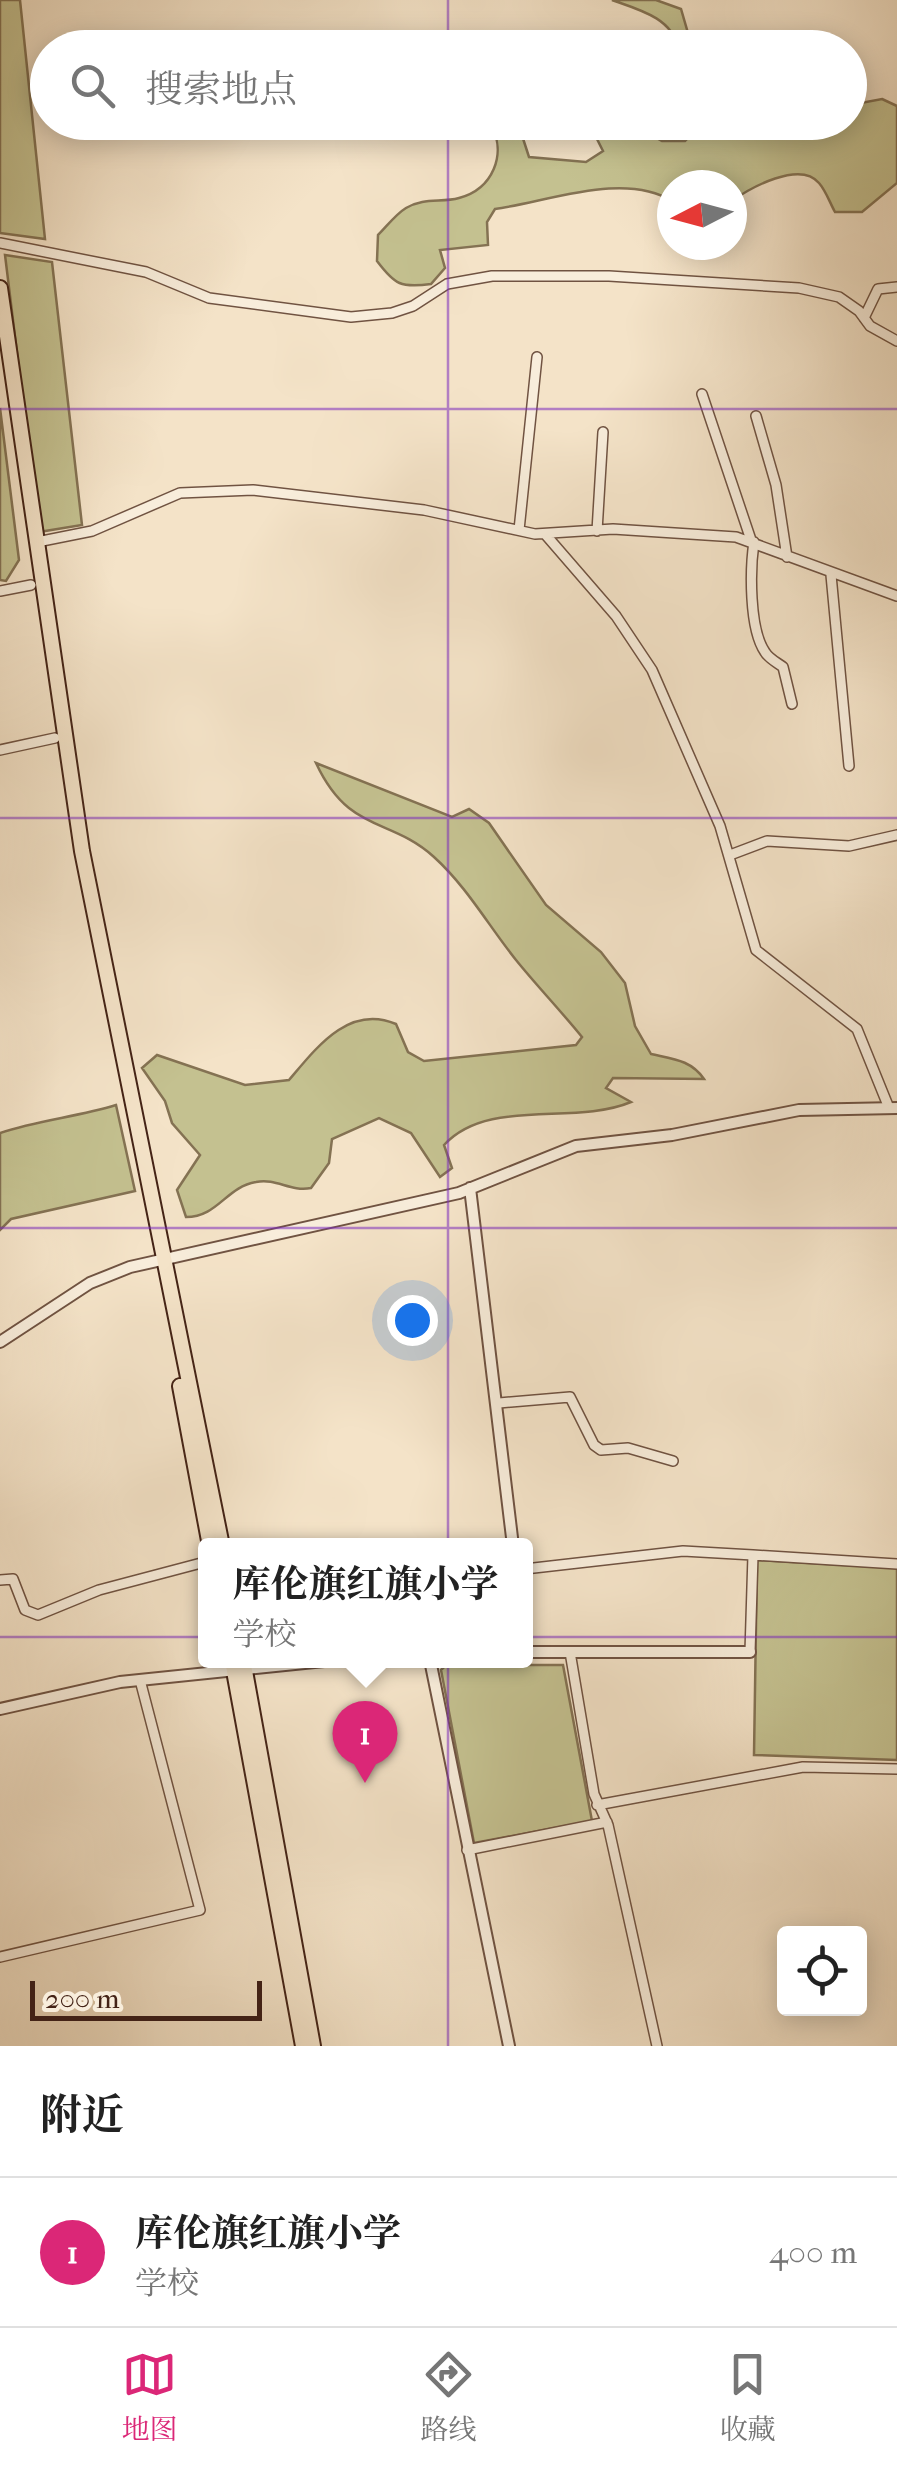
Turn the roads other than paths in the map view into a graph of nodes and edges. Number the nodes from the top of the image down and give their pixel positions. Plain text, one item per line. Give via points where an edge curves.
1 (0, 243) edge
2 (897, 287) edge
3 (0, 288) edge
4 (864, 318) junction
5 (897, 341) edge
6 (0, 352) edge
7 (537, 356) dead end
8 (702, 394) dead end
9 (756, 416) dead end
10 (603, 432) dead end
11 (519, 530) junction
12 (597, 530) junction
13 (545, 534) junction
14 (752, 541) junction
15 (34, 543) junction
16 (787, 556) junction
17 (831, 575) junction
18 (30, 585) junction
19 (0, 591) edge
20 (897, 596) edge
21 (792, 704) dead end
22 (54, 738) junction
23 (0, 750) edge
24 (849, 766) dead end
25 (897, 835) edge
26 (730, 855) junction
27 (893, 1108) edge
28 (470, 1188) junction
29 (160, 1259) junction
30 (0, 1342) edge
31 (499, 1403) junction
32 (673, 1461) dead end
33 (209, 1538) edge
34 (220, 1538) edge
35 (513, 1538) edge
36 (753, 1555) junction
37 (198, 1564) edge
38 (897, 1564) edge
39 (533, 1568) edge
40 (0, 1580) edge
41 (533, 1652) edge
42 (570, 1652) junction
43 (750, 1652) joint
44 (214, 1668) edge
45 (239, 1668) edge
46 (239, 1668) edge
47 (432, 1668) edge
48 (140, 1680) junction
49 (0, 1709) edge
50 (897, 1769) edge
51 (597, 1805) junction
52 (607, 1822) junction
53 (467, 1850) junction
54 (0, 1957) edge
55 (303, 2046) edge
56 (312, 2046) edge
57 (509, 2046) edge
58 (657, 2046) edge

1 - 4 street via 146,272 210,298 351,317 413,306 458,281 542,274 799,288 839,297
2 - 4 street via 878,290
3 - 15 main road
4 - 5 street
6 - 18 main road
7 - 11 street
8 - 14 street
9 - 16 street
10 - 12 street
11 - 13 street
11 - 15 street via 344,498 225,489 180,493 92,531
12 - 13 street
12 - 14 street
13 - 26 street via 616,616 652,670
14 - 16 street
14 - 21 street via 758,633 767,656 784,668
15 - 29 main road via 82,851
16 - 17 street
17 - 20 street
17 - 24 street
18 - 19 street
18 - 22 main road
22 - 23 street
22 - 29 main road
25 - 26 street via 849,846 768,841
26 - 27 street via 756,950 857,1029
27 - 28 street via 774,1113 672,1136 576,1146
28 - 29 street
28 - 31 street
29 - 30 street via 90,1283
29 - 33 main road
29 - 34 main road
31 - 32 street via 570,1397 601,1450 628,1448
31 - 35 street
36 - 38 street
36 - 39 street via 684,1551
36 - 43 street
37 - 40 street via 98,1590 38,1615 25,1610 12,1579
41 - 42 street
42 - 43 street
42 - 51 street
44 - 48 street
45 - 55 main road
46 - 56 main road
47 - 53 street
48 - 49 street
48 - 54 street via 200,1910
50 - 51 street via 803,1767
51 - 52 street
52 - 53 street
52 - 58 street
53 - 57 street

